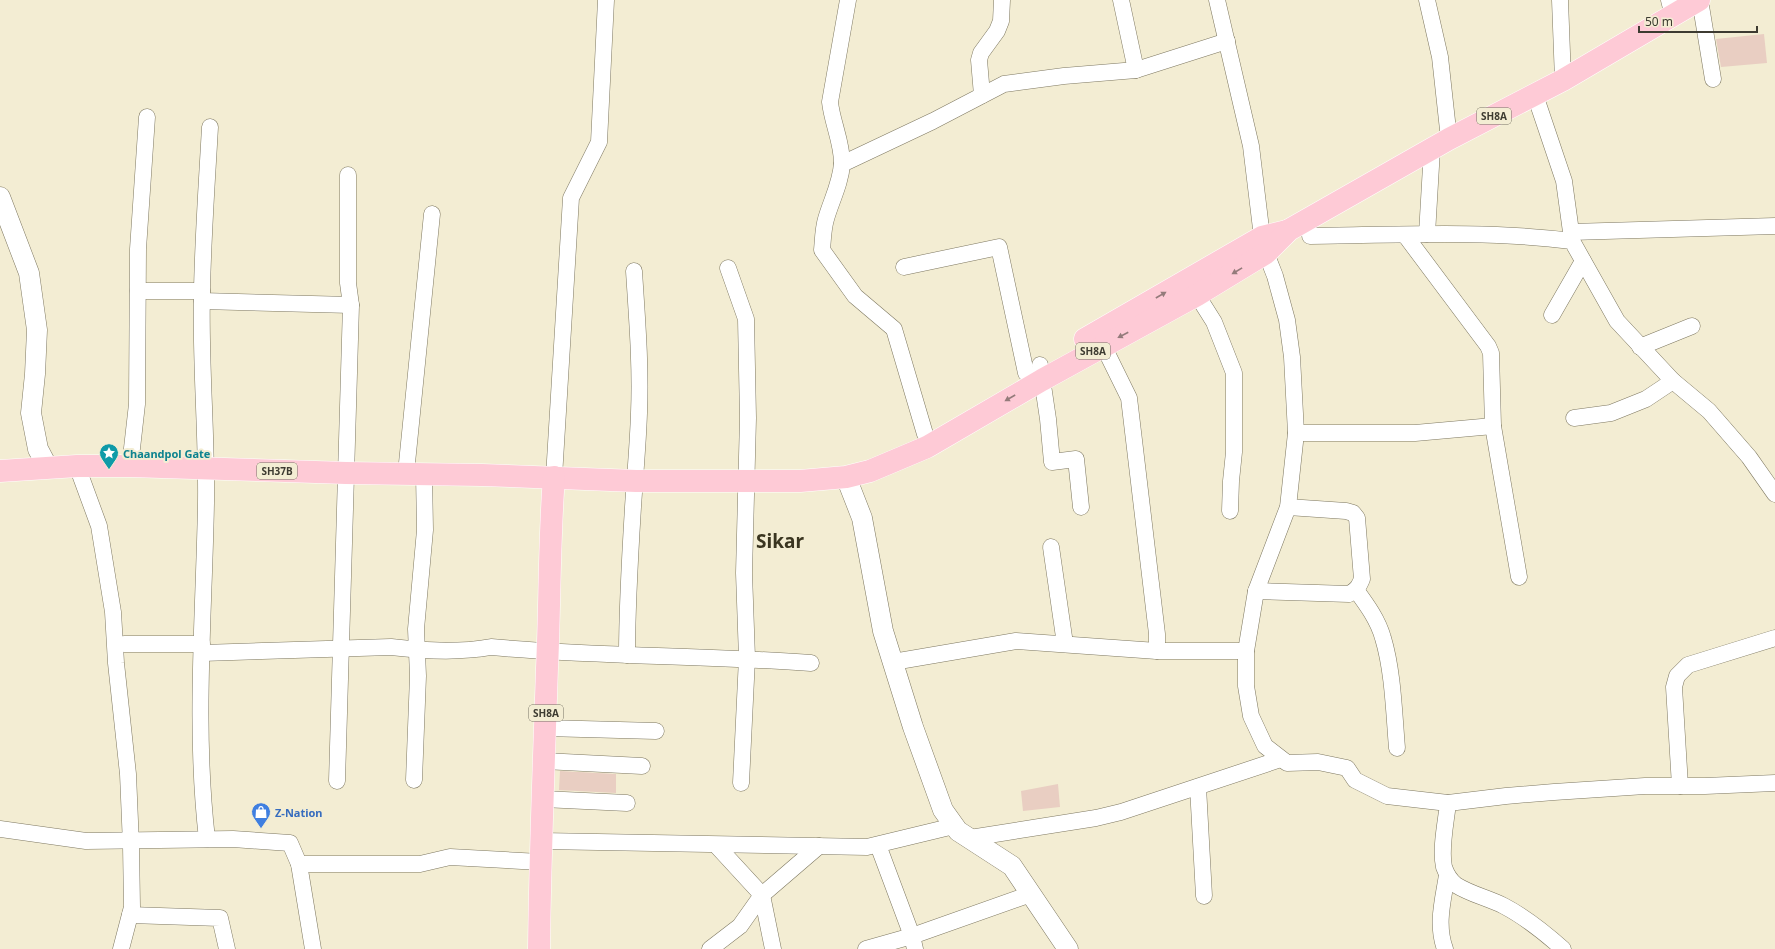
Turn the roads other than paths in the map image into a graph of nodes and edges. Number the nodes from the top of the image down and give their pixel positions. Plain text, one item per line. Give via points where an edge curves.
1 (606, 0) edge
2 (848, 0) edge
3 (1002, 0) edge
4 (1120, 0) edge
5 (1217, 0) edge
6 (1427, 0) edge
7 (1560, 0) edge
8 (1700, 0) edge
9 (1671, 8) edge
10 (1227, 40) junction
11 (1136, 70) junction
12 (1713, 79) dead end
13 (1563, 80) junction
14 (1535, 95) junction
15 (982, 96) junction
16 (147, 117) dead end
17 (210, 126) dead end
18 (1441, 144) junction
19 (842, 164) junction
20 (348, 175) dead end
21 (1, 203) edge
22 (432, 214) dead end
23 (1775, 226) edge
24 (1427, 234) junction
25 (1405, 235) junction
26 (1310, 236) dead end
27 (1571, 236) junction
28 (1264, 245) junction
29 (1583, 261) junction
30 (904, 267) dead end
31 (728, 268) dead end
32 (634, 271) dead end
33 (1192, 288) junction
34 (138, 291) junction
35 (202, 296) junction
36 (351, 304) junction
37 (1552, 316) dead end
38 (1692, 326) dead end
39 (1100, 339) junction
40 (1640, 347) junction
41 (1036, 373) junction
42 (1673, 381) junction
43 (1574, 418) dead end
44 (1493, 426) junction
45 (1296, 433) junction
46 (925, 434) junction
47 (890, 461) junction
48 (77, 466) junction
49 (130, 466) junction
50 (48, 468) junction
51 (206, 469) junction
52 (0, 471) edge
53 (346, 473) junction
54 (415, 473) junction
55 (554, 477) junction
56 (846, 477) junction
57 (746, 480) junction
58 (636, 482) junction
59 (1775, 494) edge
60 (1081, 507) dead end
61 (1288, 507) junction
62 (1230, 511) dead end
63 (1051, 547) dead end
64 (1519, 577) dead end
65 (1356, 590) junction
66 (1256, 591) junction
67 (1775, 638) edge
68 (124, 644) dead end
69 (1065, 644) junction
70 (341, 648) junction
71 (202, 649) junction
72 (418, 650) junction
73 (548, 651) junction
74 (1157, 651) junction
75 (1246, 651) junction
76 (627, 655) junction
77 (746, 658) junction
78 (892, 662) junction
79 (811, 663) dead end
80 (545, 728) junction
81 (656, 731) dead end
82 (1397, 748) dead end
83 (1281, 758) junction
84 (544, 761) junction
85 (642, 766) dead end
86 (414, 780) dead end
87 (336, 781) dead end
88 (741, 783) dead end
89 (1775, 783) edge
90 (1680, 786) junction
91 (1198, 787) junction
92 (543, 799) junction
93 (627, 803) dead end
94 (1448, 803) junction
95 (954, 826) junction
96 (0, 829) edge
97 (970, 838) junction
98 (207, 839) junction
99 (131, 840) junction
100 (716, 844) junction
101 (878, 844) junction
102 (819, 846) junction
103 (541, 851) junction
104 (299, 864) junction
105 (1447, 875) junction
106 (1031, 894) junction
107 (762, 895) junction
108 (1204, 896) dead end
109 (130, 915) junction
110 (913, 943) edge
111 (121, 949) edge
112 (227, 949) edge
113 (313, 949) edge
114 (539, 949) edge
115 (710, 949) edge
116 (773, 949) edge
117 (866, 949) edge
118 (1068, 949) edge
119 (1445, 949) edge
120 (1563, 949) edge

1 - 55 street via 599,142 571,198
2 - 19 street via 830,102
3 - 15 street via 1001,21 979,60
4 - 11 street
5 - 10 street
6 - 18 street via 1440,57
7 - 13 street
8 - 9 main road, SH8A
8 - 12 street
9 - 13 main road, SH8A
10 - 11 street
10 - 28 street via 1250,146
11 - 15 street via 1004,84
13 - 14 main road, SH8A
14 - 18 main road, SH8A
14 - 27 street via 1564,181
15 - 19 street
16 - 34 street via 138,249
17 - 35 street
18 - 24 street
18 - 28 main road, SH8A
19 - 46 street via 835,194 825,220 822,250 855,296 894,329
20 - 36 street via 348,283
21 - 50 street via 29,273 37,330 31,413 38,449
22 - 54 street
23 - 27 street
24 - 25 street
24 - 27 street
25 - 26 street
25 - 44 street via 1488,346 1492,361
27 - 29 street
28 - 33 main road, SH8A
28 - 45 street via 1287,320 1292,357
29 - 37 street
29 - 40 street via 1617,321
30 - 41 street via 999,247
31 - 57 street via 746,319
32 - 58 street via 639,367
33 - 39 main road, SH8A
33 - 62 street via 1214,322 1234,373 1234,452
34 - 35 street
34 - 49 street via 137,404
35 - 36 street
35 - 51 street
36 - 53 street
38 - 40 street
39 - 41 main road, SH8A
39 - 74 street via 1129,398
40 - 42 street
41 - 46 main road, SH8A
41 -> 47 main road, SH8A via 927,446
41 - 60 street via 1052,462 1076,459
42 - 43 street via 1646,399 1611,413
42 - 59 street via 1709,411 1749,457
44 - 45 street via 1415,433
44 - 64 street
45 - 61 street
46 - 47 main road, SH8A
47 - 56 main road, SH8A via 870,471
48 - 49 main road, SH37B
48 - 50 main road, SH37B
48 - 99 street via 99,526 113,612 128,774
49 - 51 main road, SH37B
50 - 52 main road, SH37B
51 - 53 main road, SH37B
51 - 71 street
53 - 54 main road, SH37B
53 - 70 street
54 - 55 main road, SH37B
54 - 72 street via 425,530 416,629
55 - 58 main road, SH8A
55 - 73 main road, SH8A via 549,541
56 - 57 main road, SH8A via 800,481
56 - 78 street via 862,518 883,631
57 - 58 main road, SH8A
57 - 77 street
58 - 76 street via 627,597
61 - 65 street via 1353,513 1357,518 1362,579
61 - 66 street
63 - 69 street
65 - 66 street via 1349,594
65 - 82 street via 1371,611 1383,638 1391,683
66 - 75 street
67 - 90 street via 1688,666 1677,676 1674,687
68 - 71 street
69 - 74 street
69 - 78 street via 1016,642
70 - 71 street
70 - 72 street
70 - 87 street
71 - 98 street via 199,712 202,802
72 - 73 street via 469,651 491,647
72 - 86 street
73 - 76 street
73 - 80 main road, SH8A
74 - 75 street
75 - 83 street via 1246,686 1251,716 1265,746
76 - 77 street
77 - 79 street
77 - 88 street
78 - 95 street via 943,810
80 - 81 street
80 - 84 main road, SH8A
83 - 91 street
83 - 94 street via 1286,763 1318,762 1347,768 1355,780 1387,796
84 - 85 street
84 - 92 main road, SH8A
89 - 90 street
90 - 94 street via 1554,792
91 - 97 street via 1096,818
91 - 108 street
92 - 93 street
92 - 103 main road, SH8A
94 - 105 street via 1444,856
95 - 97 street
95 - 101 street
96 - 99 street via 86,841
97 - 106 street via 1012,866
98 - 99 street
98 - 104 street via 290,843
99 - 109 street
100 - 102 street
100 - 103 street
100 - 107 street
101 - 102 street via 867,847
101 - 110 street
102 - 107 street
103 - 104 street via 450,857 420,864
103 - 114 main road, SH8A
104 - 113 street
105 - 119 street via 1440,921
105 - 120 street via 1455,884 1504,906 1527,920
106 - 110 street
106 - 118 street
107 - 115 street via 740,926
107 - 116 street
109 - 111 street
109 - 112 street via 220,918
110 - 117 street

